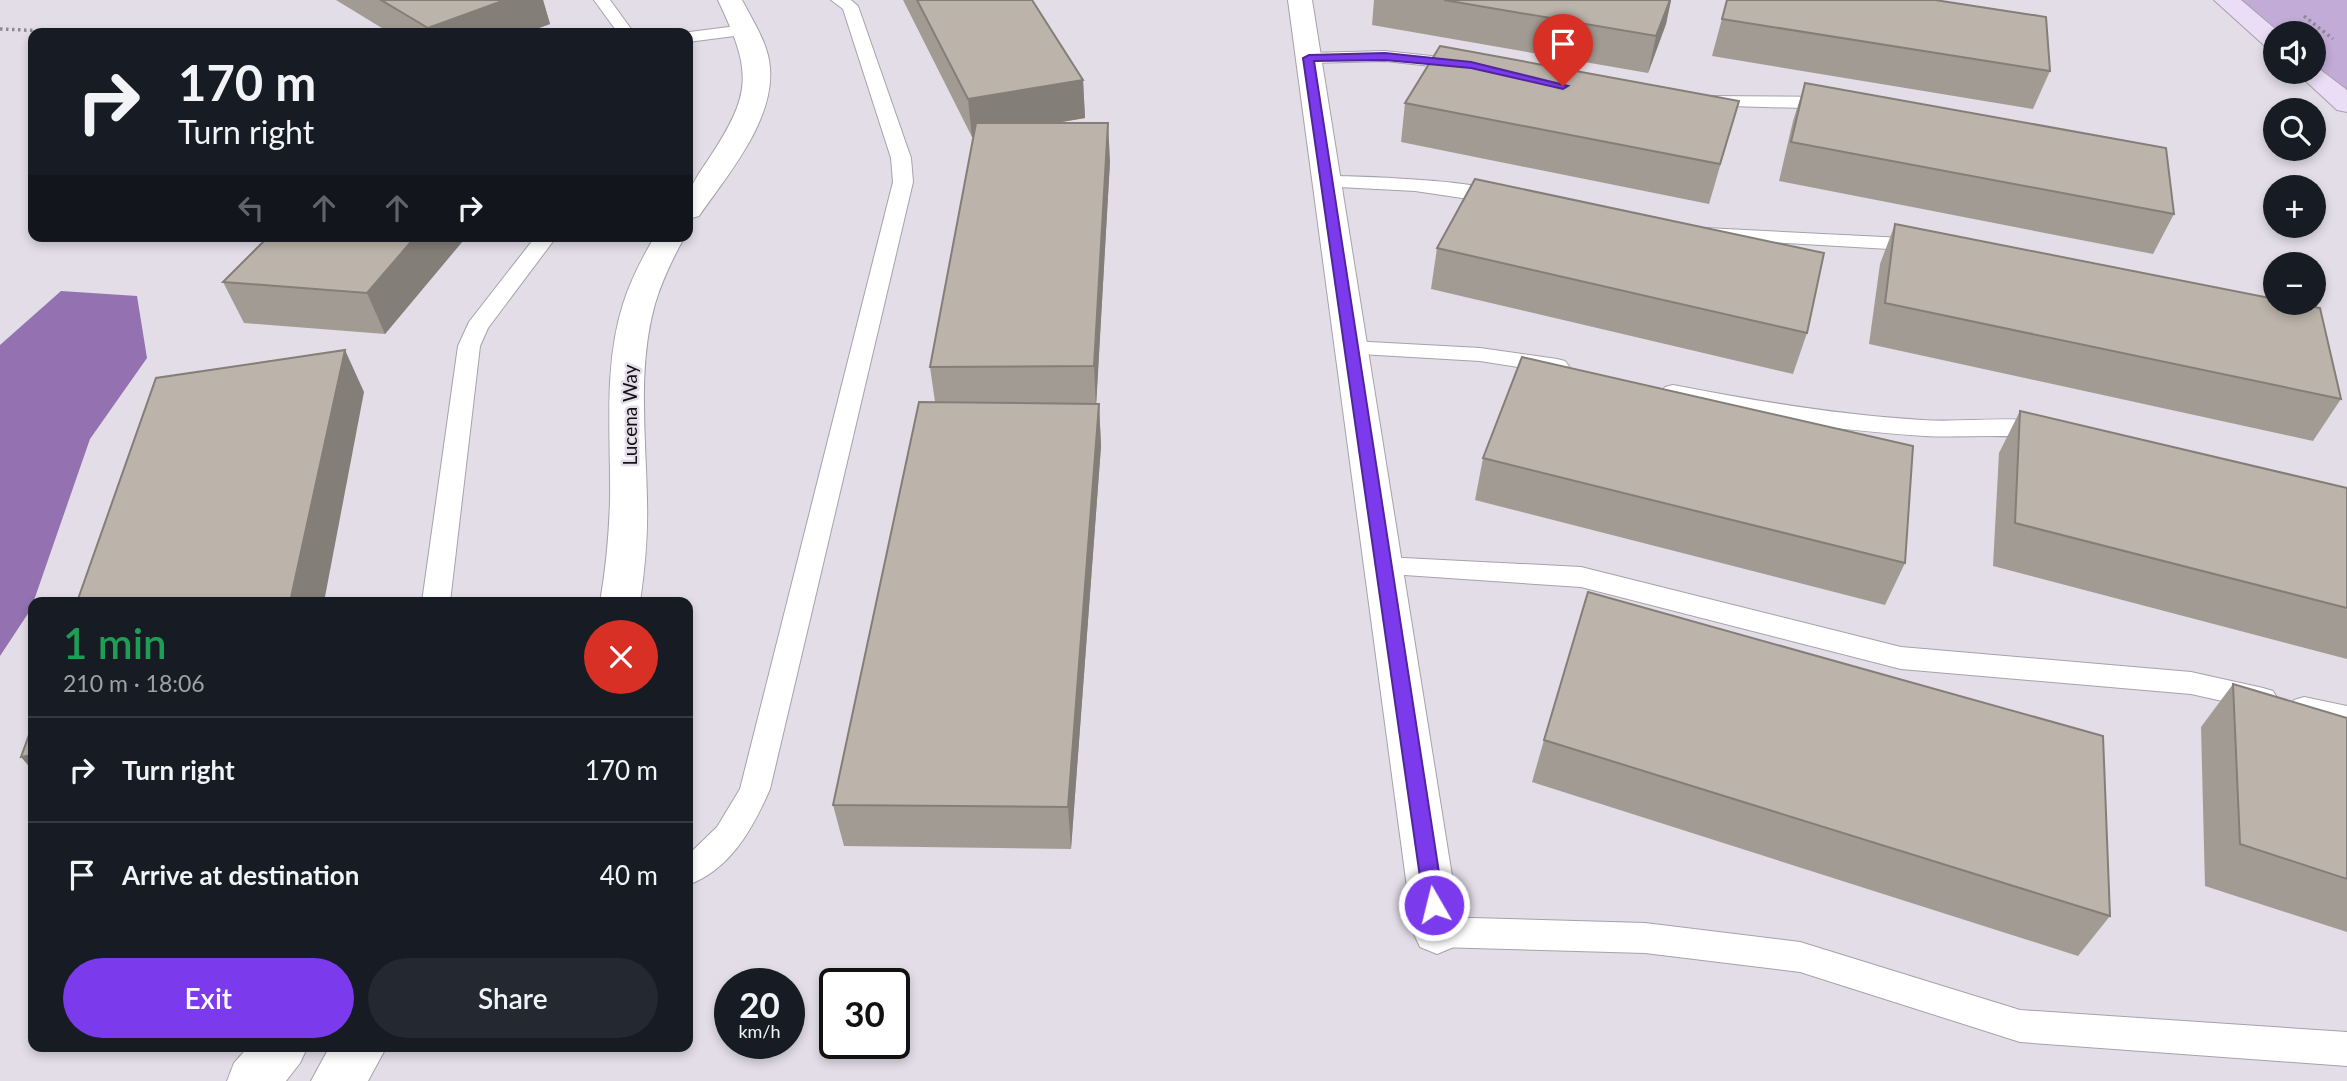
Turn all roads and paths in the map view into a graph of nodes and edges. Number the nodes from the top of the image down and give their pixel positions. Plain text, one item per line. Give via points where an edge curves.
1 (602, 0) edge
2 (730, 0) edge
3 (839, 0) edge
4 (1300, 0) edge
5 (2226, 0) edge
6 (2295, 8) dead end
7 (624, 28) edge
8 (0, 29) edge
9 (28, 30) edge
10 (744, 30) junction
11 (2263, 32) edge
12 (693, 36) edge
13 (2337, 42) dead end
14 (1309, 58) junction
15 (1484, 68) edge
16 (2323, 84) edge
17 (1681, 99) edge
18 (2347, 104) edge
19 (1857, 105) edge
20 (1327, 183) junction
21 (693, 202) edge
22 (1524, 202) edge
23 (1689, 232) edge
24 (542, 242) edge
25 (667, 242) edge
26 (1938, 247) edge
27 (1351, 348) junction
28 (1581, 372) edge
29 (1647, 387) edge
30 (2064, 434) edge
31 (1384, 566) junction
32 (437, 597) edge
33 (621, 597) edge
34 (2347, 717) edge
35 (693, 868) edge
36 (1437, 932) joint
37 (2347, 1049) edge
38 (277, 1052) edge
39 (357, 1052) edge
40 (253, 1081) edge
41 (337, 1081) edge

1 - 7 lane
2 - 10 street
3 - 35 lane via 850,6 901,159 903,182 755,789 741,822
4 - 14 street
5 - 11 main road
6 - 13 path
8 - 9 path
10 - 12 lane
10 - 21 street via 757,63 750,106 736,137
14 - 15 lane via 1385,56
14 - 20 street
16 - 18 main road
17 - 19 lane
20 - 22 lane via 1431,187
20 - 27 street
23 - 26 lane
24 - 32 lane via 477,327 469,346
25 - 33 street, Lucena Way via 633,319 628,363 628,541
27 - 28 lane via 1528,359
27 - 31 street
29 - 30 lane via 1803,417 1928,428 2022,427
31 - 34 lane via 1581,577 1901,658 2191,683
31 - 36 street
36 - 37 lane via 1645,938 1800,957 2020,1026
38 - 40 street
39 - 41 street

